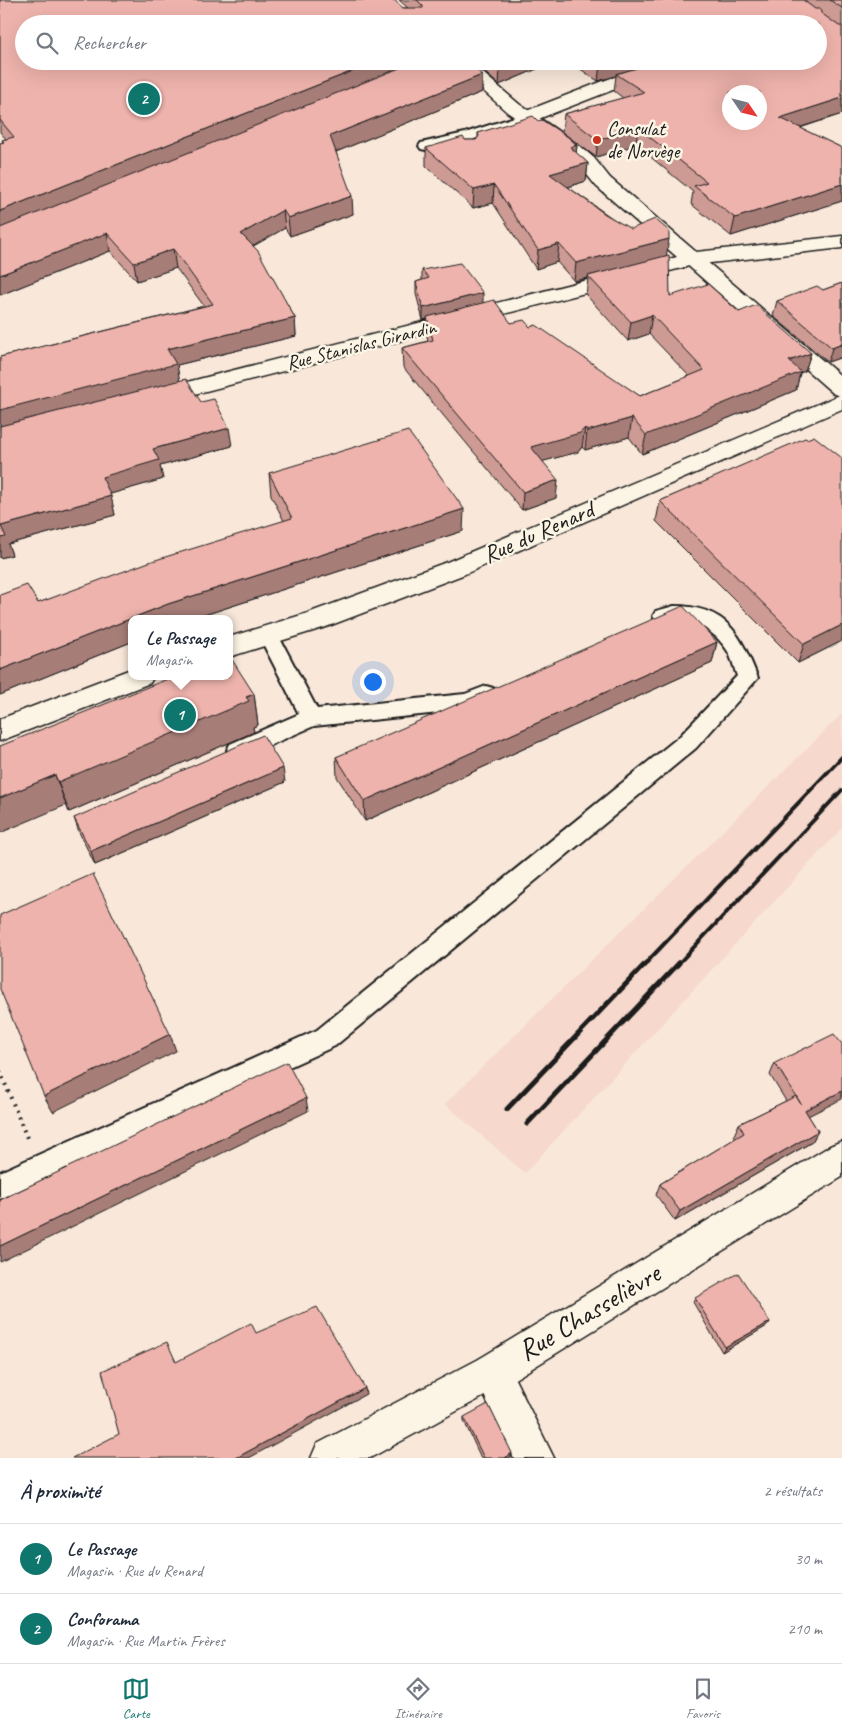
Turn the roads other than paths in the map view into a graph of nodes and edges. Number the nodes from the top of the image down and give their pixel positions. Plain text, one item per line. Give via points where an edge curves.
1 (458, 70) edge
2 (660, 70) edge
3 (527, 117) junction
4 (469, 136) junction
5 (426, 146) edge
6 (470, 153) edge
7 (842, 242) edge
8 (692, 259) junction
9 (842, 389) edge
10 (842, 401) edge
11 (134, 403) edge
12 (645, 624) edge
13 (268, 634) junction
14 (233, 646) edge
15 (131, 680) edge
16 (504, 687) edge
17 (311, 718) junction
18 (0, 730) edge
19 (220, 758) edge
20 (842, 1158) edge
21 (0, 1186) edge
22 (492, 1372) junction
23 (331, 1458) edge
24 (534, 1458) edge

1 - 3 street
2 - 3 street via 617,82
3 - 4 lane
3 - 8 street via 587,162 603,182
4 - 5 lane
4 - 6 lane via 464,144
7 - 8 street, Rue Stanislas Girardin
8 - 9 street
8 - 11 street, Rue Stanislas Girardin
10 - 13 street, Rue du Renard via 456,568 317,620
12 - 21 lane via 672,612 697,615 721,630 740,654 748,678 688,742 326,1038
13 - 14 street, Rue du Renard
13 - 17 lane
15 - 18 street
16 - 17 lane via 468,702
17 - 19 lane
20 - 22 street, Rue Chasselièvre
22 - 23 street, Rue Chasselièvre
22 - 24 street

